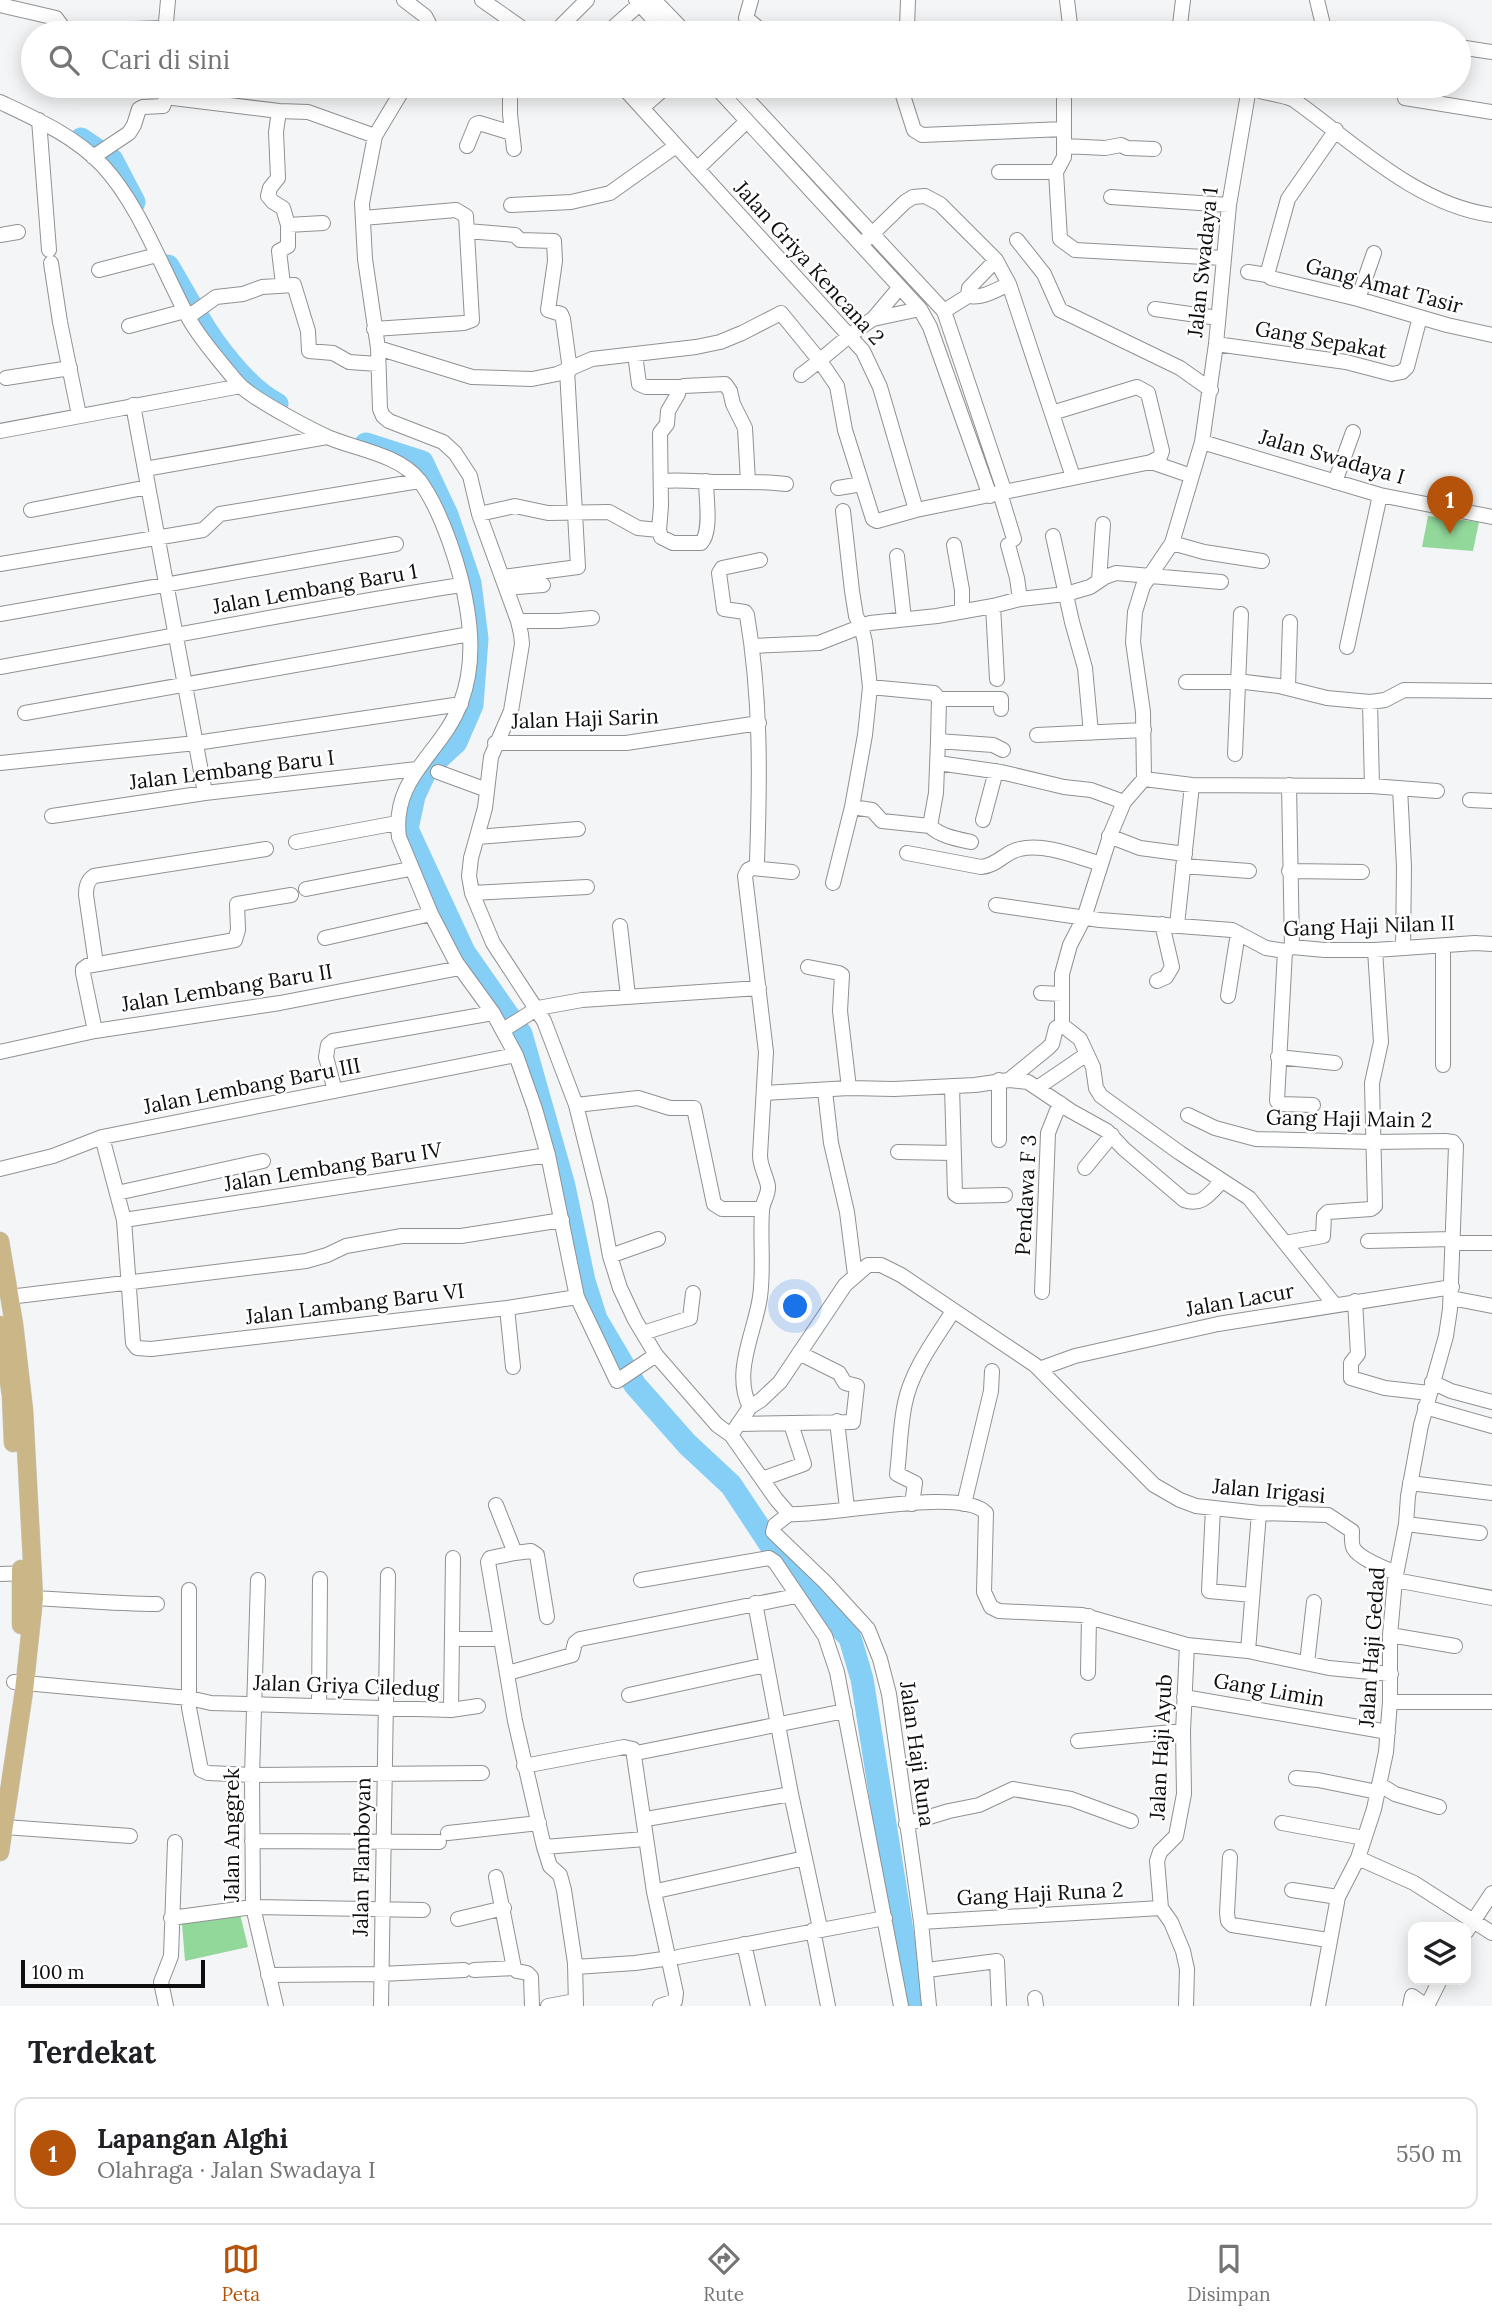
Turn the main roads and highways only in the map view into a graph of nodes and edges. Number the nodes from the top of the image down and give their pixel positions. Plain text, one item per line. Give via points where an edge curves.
1 (0, 1241) edge
2 (0, 1325) edge
3 (6, 1395) edge
4 (27, 1574) junction
5 (19, 1686) junction
6 (0, 1785) edge
7 (0, 1852) edge

1 - 4 main road via 24,1410
2 - 3 main road
3 - 4 main road
4 - 5 main road
4 - 5 main road via 34,1598
5 - 6 main road
5 - 7 main road

